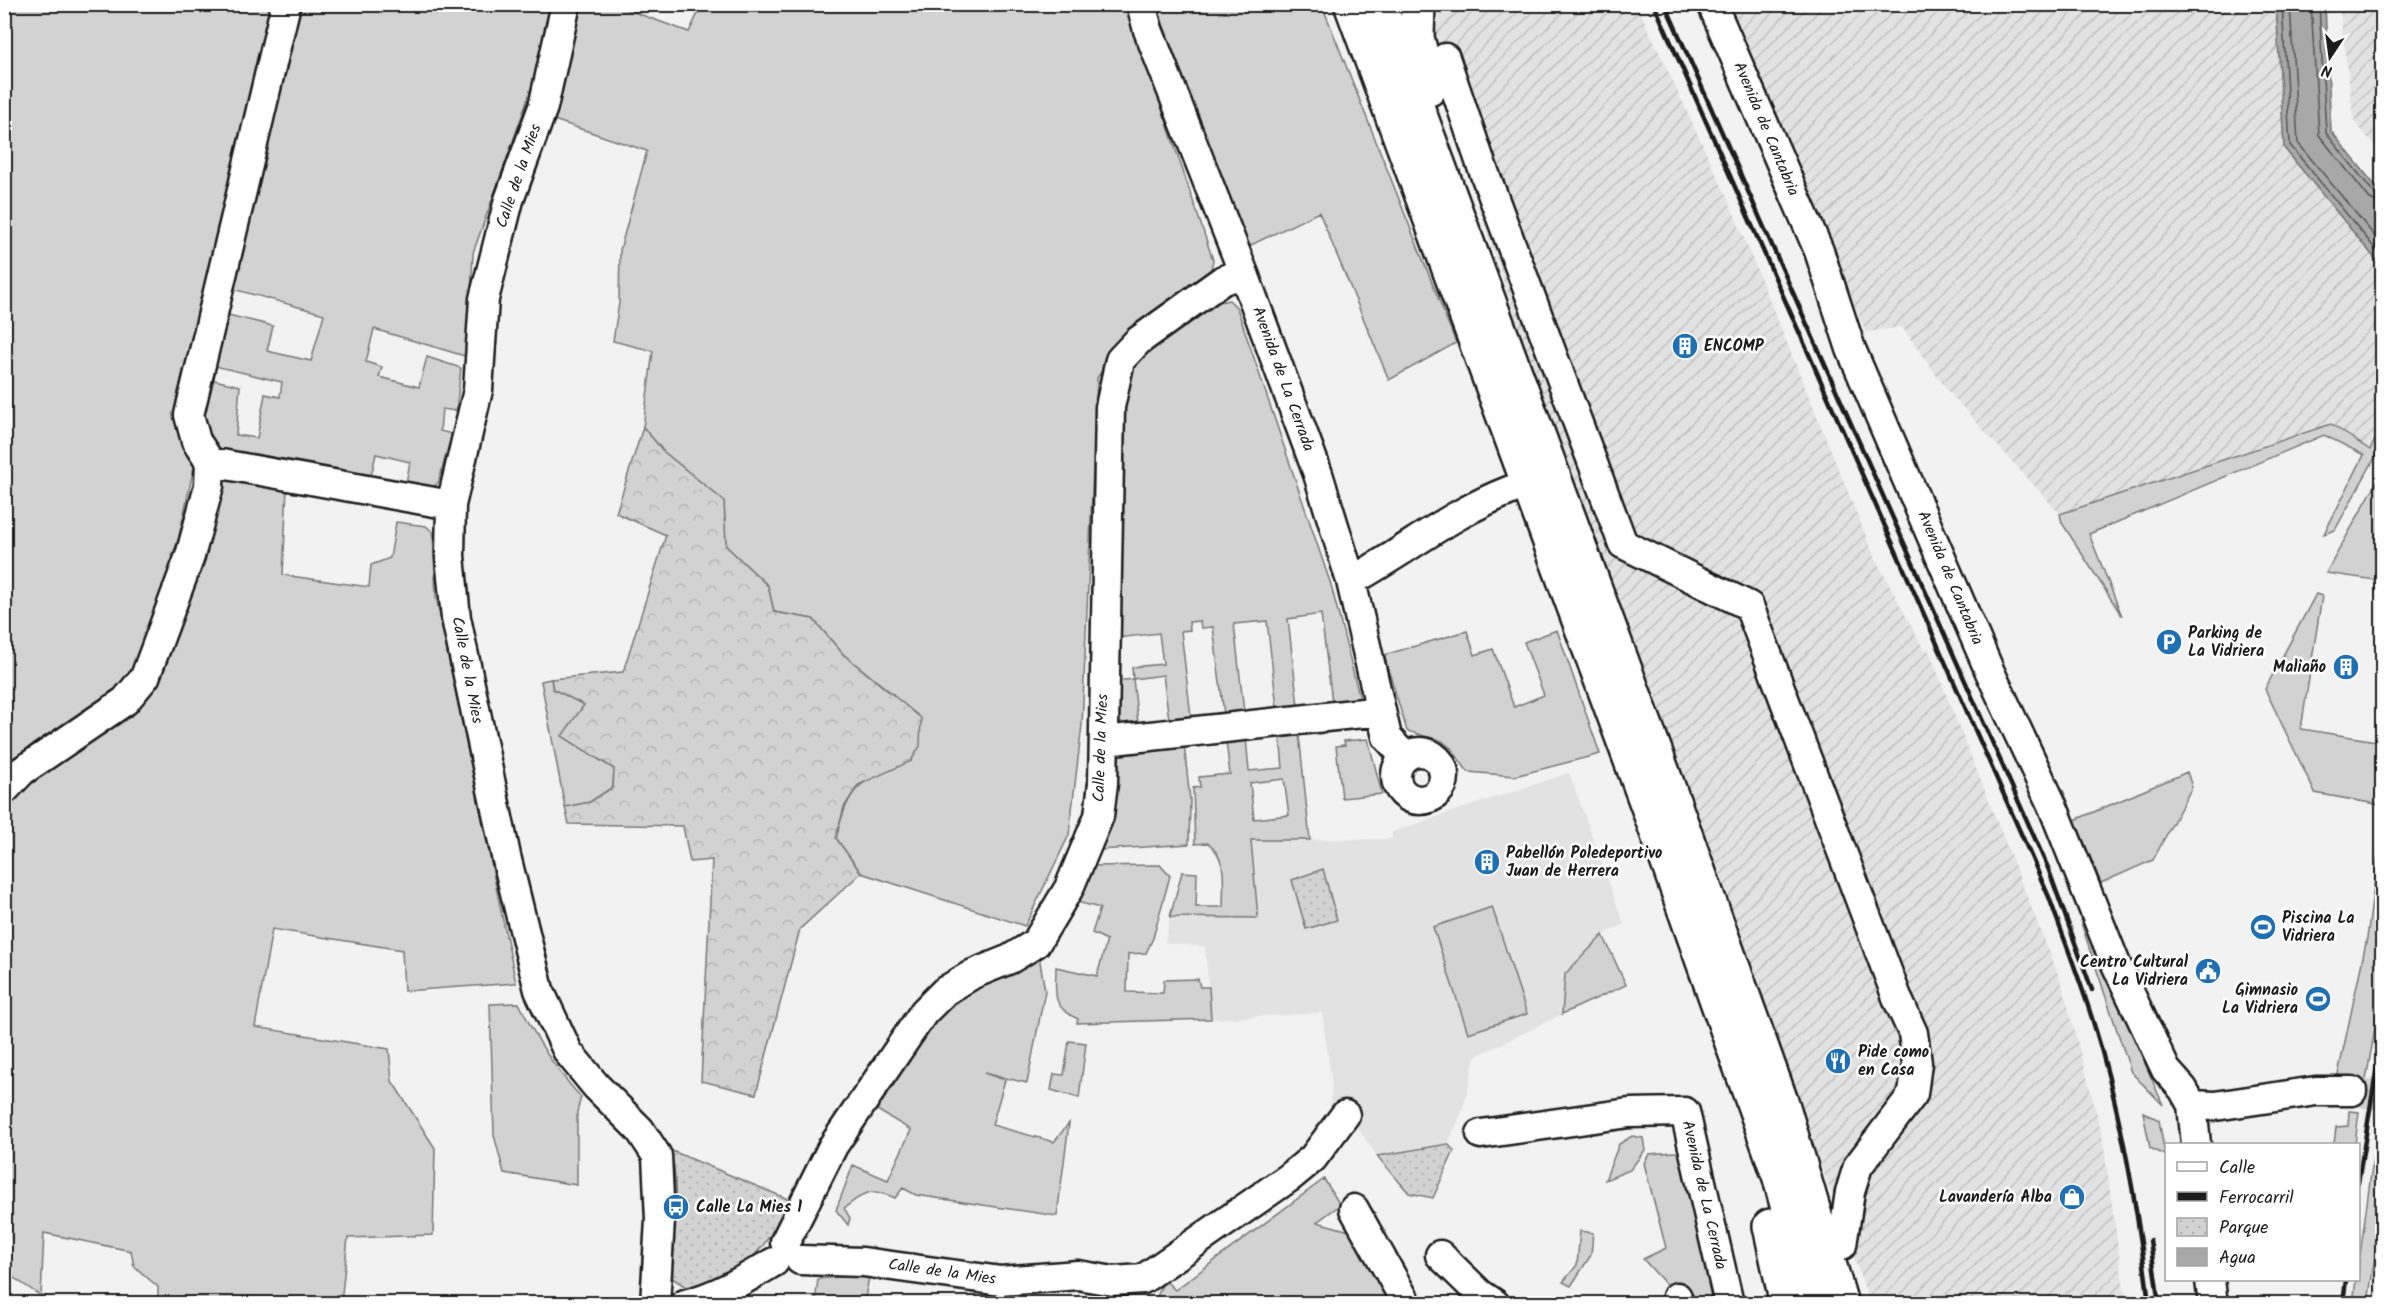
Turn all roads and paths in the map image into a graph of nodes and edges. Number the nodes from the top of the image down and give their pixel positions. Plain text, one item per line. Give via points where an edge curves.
1 (286, 4) edge
2 (566, 4) edge
3 (1141, 4) edge
4 (1339, 4) edge
5 (1351, 4) edge
6 (1379, 4) edge
7 (1418, 4) edge
8 (1713, 4) edge
9 (1445, 58) dead end
10 (1376, 70) junction
11 (1244, 274) junction
12 (1488, 300) junction
13 (210, 462) junction
14 (1511, 490) dead end
15 (451, 506) junction
16 (1351, 581) junction
17 (1381, 711) junction
18 (1104, 741) junction
19 (1405, 757) dead end
20 (4, 790) edge
21 (1737, 1057) junction
22 (2352, 1091) tunnel mouth
23 (2192, 1105) junction
24 (1783, 1107) junction
25 (1345, 1115) dead end
26 (1481, 1134) dead end
27 (2196, 1143) edge
28 (1354, 1209) dead end
29 (1842, 1245) junction
30 (786, 1255) junction
31 (1440, 1255) dead end
32 (2210, 1281) edge
33 (1137, 1293) edge
34 (1481, 1300) edge
35 (655, 1304) edge
36 (685, 1304) edge
37 (1407, 1304) edge
38 (1729, 1304) edge
39 (1787, 1304) edge
40 (1813, 1304) edge
41 (1841, 1304) edge
42 (1863, 1304) edge
43 (2213, 1304) edge

1 - 13 street via 189,415 196,441
2 - 15 street, Calle de la Mies via 543,107 494,252 484,299 472,420
3 - 11 street, Avenida de La Cerrada
4 - 10 highway
5 - 10 highway
6 - 12 highway
7 - 12 highway via 1417,37 1427,84 1473,214
8 - 23 street, Avenida de Cantabria via 1819,252 1851,349 1990,672 2058,818 2115,962 2166,1070
9 - 29 street via 1623,544 1749,606 1913,1033 1917,1062 1913,1094 1858,1166
10 - 21 highway
11 - 16 street, Avenida de La Cerrada via 1318,474
11 - 18 street, Calle de la Mies via 1223,280 1138,341 1120,360 1110,407
12 - 24 highway
13 - 15 street
13 - 20 street via 209,486 190,556 145,677 125,701 22,771
14 - 16 street via 1447,519
15 - 35 street, Calle de la Mies via 450,556 456,618 506,856 539,990 568,1052 640,1130 657,1156 660,1220
16 - 17 street, Avenida de La Cerrada
17 - 18 street
17 - 19 street, Avenida de La Cerrada via 1387,737
18 - 30 street, Calle de la Mies via 1099,816 1069,888 1036,943 945,991 924,1012 833,1146
21 - 39 highway via 1755,1167
21 - 40 highway via 1780,1178
22 - 23 street via 2316,1091 2215,1106
23 - 27 street, Avenida de Cantabria
24 - 29 highway via 1797,1129
24 - 41 highway
25 - 33 street via 1313,1158 1143,1279
26 - 38 street, Avenida de La Cerrada via 1629,1113 1684,1112
28 - 37 street
29 - 42 highway
30 - 33 street, Calle de la Mies via 1002,1281 1078,1275
30 - 36 street via 736,1285
31 - 34 street
32 - 43 street

